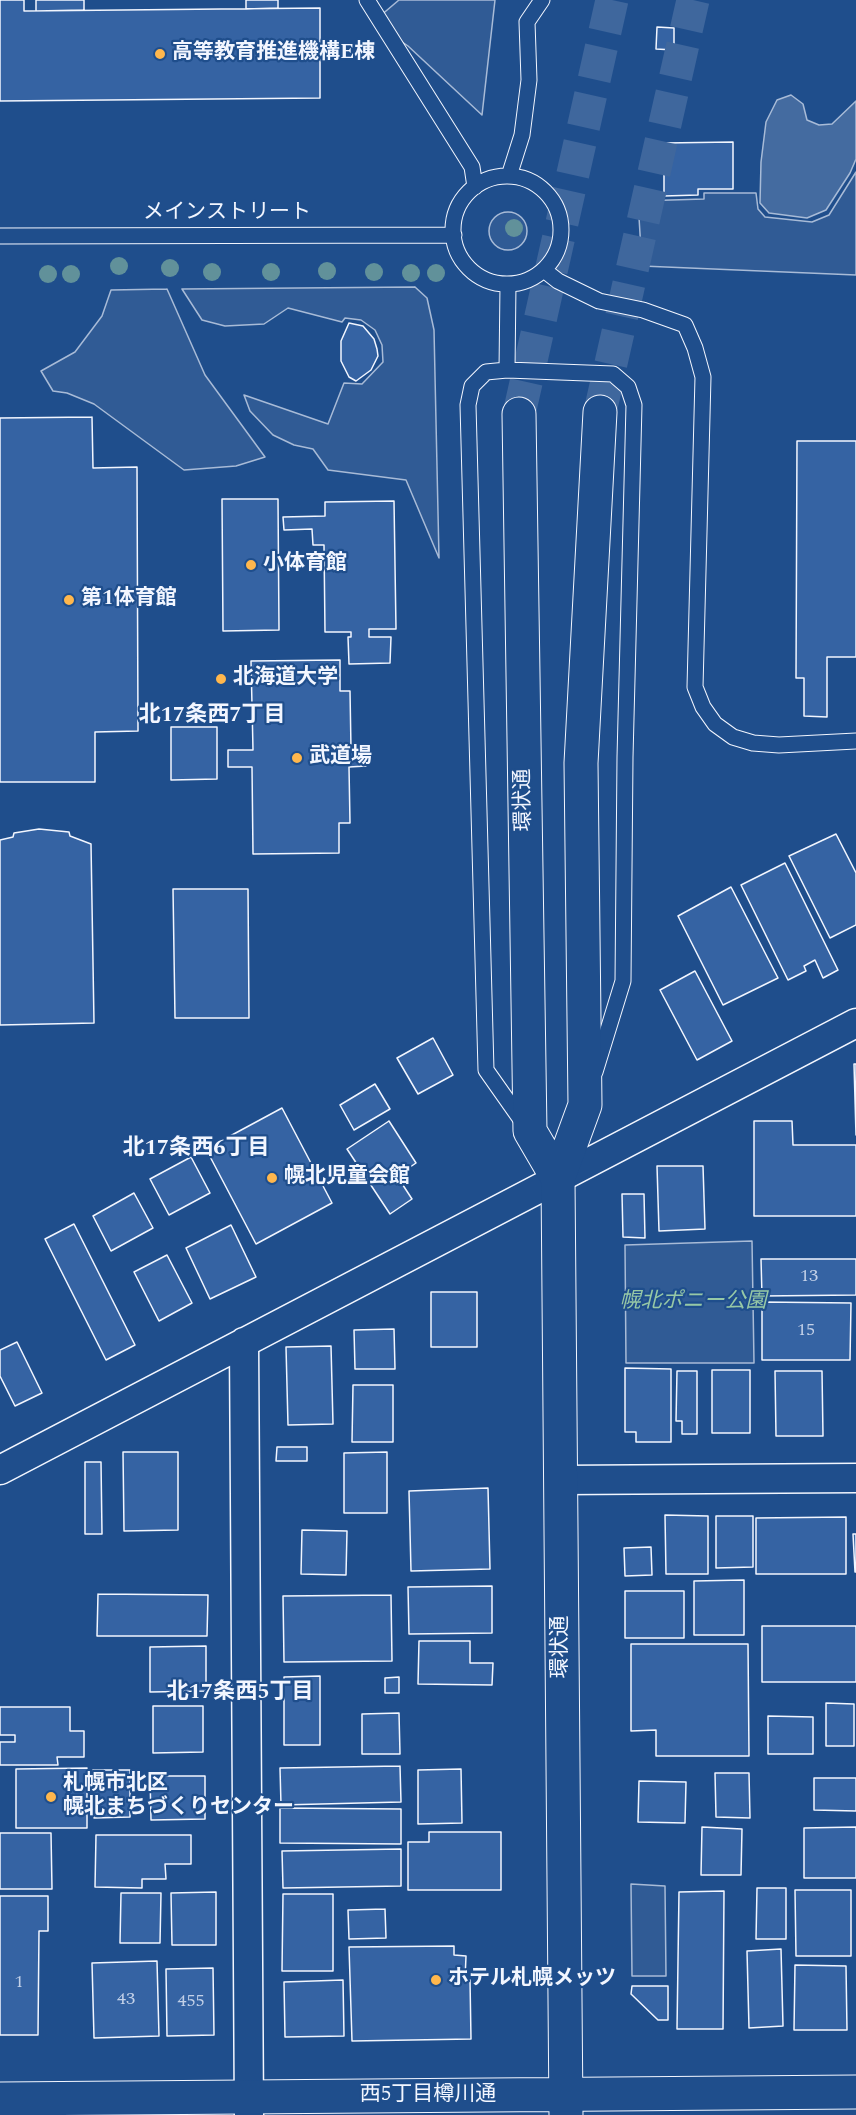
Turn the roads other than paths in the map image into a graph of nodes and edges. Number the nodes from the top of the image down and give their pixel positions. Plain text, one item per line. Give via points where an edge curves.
1 (366, 0) edge
2 (542, 0) edge
3 (509, 176) junction
4 (475, 187) junction
5 (454, 235) junction
6 (0, 237) edge
7 (544, 270) junction
8 (508, 284) junction
9 (507, 370) junction
10 (600, 412) tunnel mouth
11 (519, 414) tunnel mouth
12 (856, 741) edge
13 (856, 1023) edge
14 (585, 1105) junction
15 (530, 1131) junction
16 (558, 1179) junction
17 (244, 1342) junction
18 (0, 1470) edge
19 (856, 1478) edge
20 (561, 1480) junction
21 (856, 2092) edge
22 (0, 2099) edge
23 (566, 2105) edge
24 (249, 2106) edge

1 - 4 lane via 472,167
2 - 3 lane via 527,22 529,80 522,135
3 - 4 lane via 491,178
3 - 7 lane via 535,184 554,203 561,220 561,238
4 - 5 lane via 462,200 455,217
5 - 6 lane, メインストリート
5 - 8 lane via 457,249 474,273
7 - 8 lane via 532,279
7 - 12 lane via 599,300 685,325 695,348 703,377 695,687 714,724 753,743
8 - 9 lane
9 - 14 lane via 613,374 628,387 634,405 623,981
9 - 15 lane via 486,372 472,386 468,405 486,1070
10 - 14 street, 環状通 via 581,763
11 - 15 street, 環状通
13 - 16 street
14 - 16 street, 環状通
15 - 16 street, 環状通
16 - 17 street
16 - 20 street, 環状通
17 - 18 street
17 - 24 street
19 - 20 street
20 - 23 street, 環状通
21 - 23 street, 西5丁目樽川通
22 - 24 street, 西5丁目樽川通
23 - 24 street, 西5丁目樽川通

